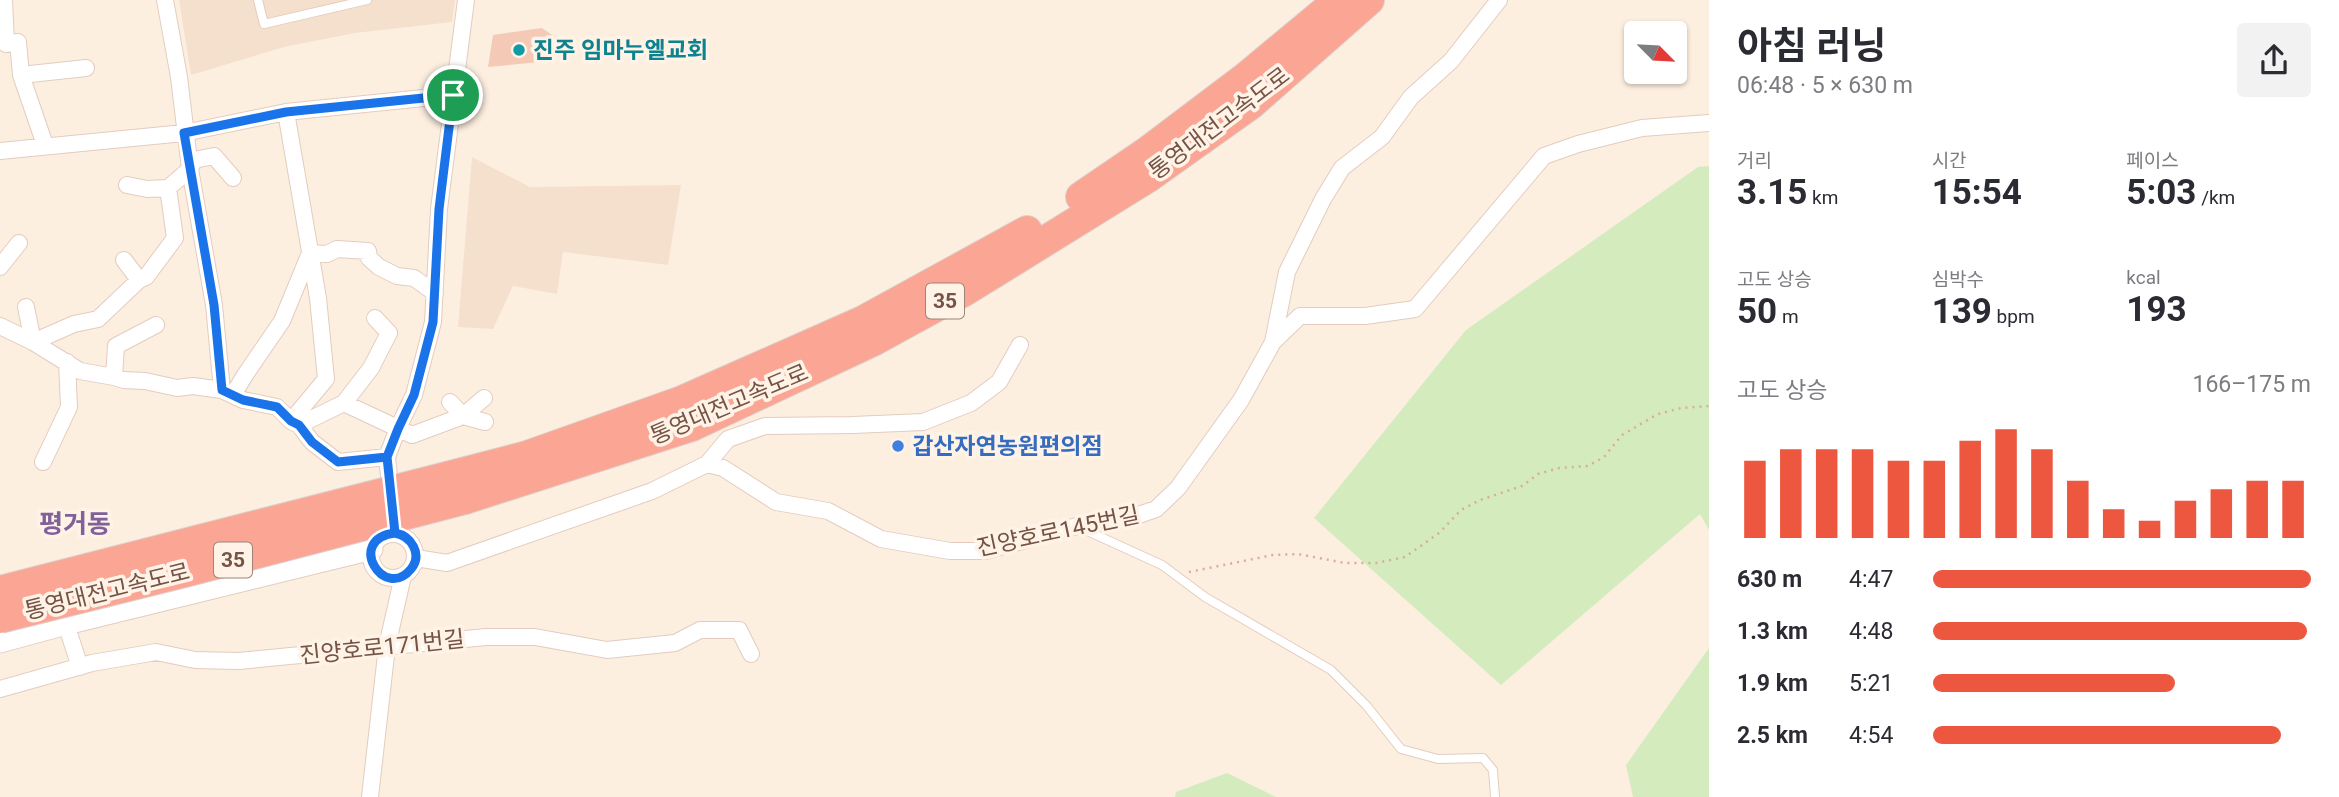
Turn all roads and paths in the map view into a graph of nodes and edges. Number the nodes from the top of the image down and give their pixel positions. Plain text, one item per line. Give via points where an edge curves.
1 (4, 0) edge
2 (165, 0) edge
3 (258, 0) edge
4 (367, 0) edge
5 (466, 0) edge
6 (1339, 0) edge
7 (1369, 0) edge
8 (1499, 0) edge
9 (86, 68) dead end
10 (21, 75) junction
11 (453, 95) junction
12 (286, 112) junction
13 (1709, 123) edge
14 (184, 133) junction
15 (45, 145) junction
16 (0, 151) edge
17 (190, 169) junction
18 (233, 178) dead end
19 (127, 185) dead end
20 (168, 188) junction
21 (19, 243) dead end
22 (310, 253) junction
23 (124, 260) dead end
24 (0, 267) edge
25 (139, 280) junction
26 (435, 293) junction
27 (26, 307) dead end
28 (375, 318) dead end
29 (156, 325) dead end
30 (0, 326) edge
31 (33, 342) junction
32 (1273, 342) junction
33 (1020, 345) dead end
34 (67, 362) junction
35 (114, 377) junction
36 (226, 391) junction
37 (484, 398) dead end
38 (450, 402) dead end
39 (344, 403) junction
40 (1709, 406) edge
41 (463, 416) junction
42 (485, 422) dead end
43 (295, 423) junction
44 (398, 429) junction
45 (387, 457) junction
46 (43, 462) dead end
47 (707, 464) junction
48 (461, 487) junction
49 (1077, 526) junction
50 (395, 533) junction
51 (372, 549) junction
52 (416, 558) junction
53 (1176, 575) junction
54 (403, 576) junction
55 (0, 591) edge
56 (0, 618) edge
57 (66, 624) junction
58 (0, 642) edge
59 (387, 646) junction
60 (751, 654) dead end
61 (80, 667) junction
62 (0, 690) edge
63 (370, 797) edge
64 (1495, 797) edge

1 - 10 street via 6,44 19,42
2 - 14 street
3 - 4 lane via 264,24
5 - 11 street
6 - 48 highway, 통영대전고속도로 / 35 via 1147,152 1050,219 863,321 682,401 527,456
7 - 48 highway, 통영대전고속도로 / 35 via 1251,104 1147,178 873,341 692,426
8 - 32 street via 1451,61 1411,97 1382,137 1342,168 1287,271
9 - 10 street
10 - 15 street
11 - 12 street
11 - 26 street via 439,209
12 - 14 street
12 - 22 street
13 - 32 street via 1642,128 1544,156 1415,309 1365,316 1300,316
14 - 15 street
14 - 17 street
15 - 16 street
17 - 18 street via 194,160 214,156
17 - 20 street
17 - 36 street
19 - 20 street
20 - 25 street via 175,238
21 - 24 street
22 - 26 street via 369,251 369,258 379,267 414,278
22 - 36 street via 282,321 233,395
22 - 43 street via 326,379
23 - 25 street
25 - 31 street via 98,319
26 - 44 street via 433,322 414,395
27 - 31 street
28 - 39 street via 389,333 371,368
29 - 35 street via 116,346
30 - 31 street
31 - 34 street
32 - 49 street, 진양호로145번길 via 1241,400 1178,488 1156,509
33 - 47 street via 999,382 971,403 923,422 765,426 728,439
34 - 35 street via 80,371
34 - 46 street via 69,407
35 - 36 street
36 - 43 street via 277,407
37 - 41 street
38 - 41 street
39 - 43 street
39 - 44 street
40 - 53 path via 1658,414 1622,435 1604,457 1588,466 1538,474 1480,500 1461,510 1424,546 1405,557 1345,563 1298,554 1273,555
41 - 42 street
41 - 44 street via 412,435
43 - 45 street via 338,462
44 - 45 street
45 - 50 street
47 - 49 street, 진양호로145번길 via 723,468 776,502 828,511 881,539 950,551 985,551
47 - 52 street via 652,491 447,563
48 - 55 highway, 통영대전고속도로 / 35, bridge
48 - 56 highway, 통영대전고속도로 / 35, bridge via 185,572
49 - 53 lane
50 - 51 street via 381,537
50 - 52 street via 413,544
51 - 54 street via 376,570 389,578
51 - 57 street
52 - 54 street
53 - 64 lane via 1205,597 1331,670 1401,749 1438,759 1483,758 1493,770
54 - 59 street
57 - 58 street
57 - 61 street
59 - 60 street, 진양호로171번길 via 535,637 607,650 674,643 700,631 739,630
59 - 61 street, 진양호로171번길 via 239,661 195,660 156,652
59 - 63 street
61 - 62 street, 진양호로171번길

